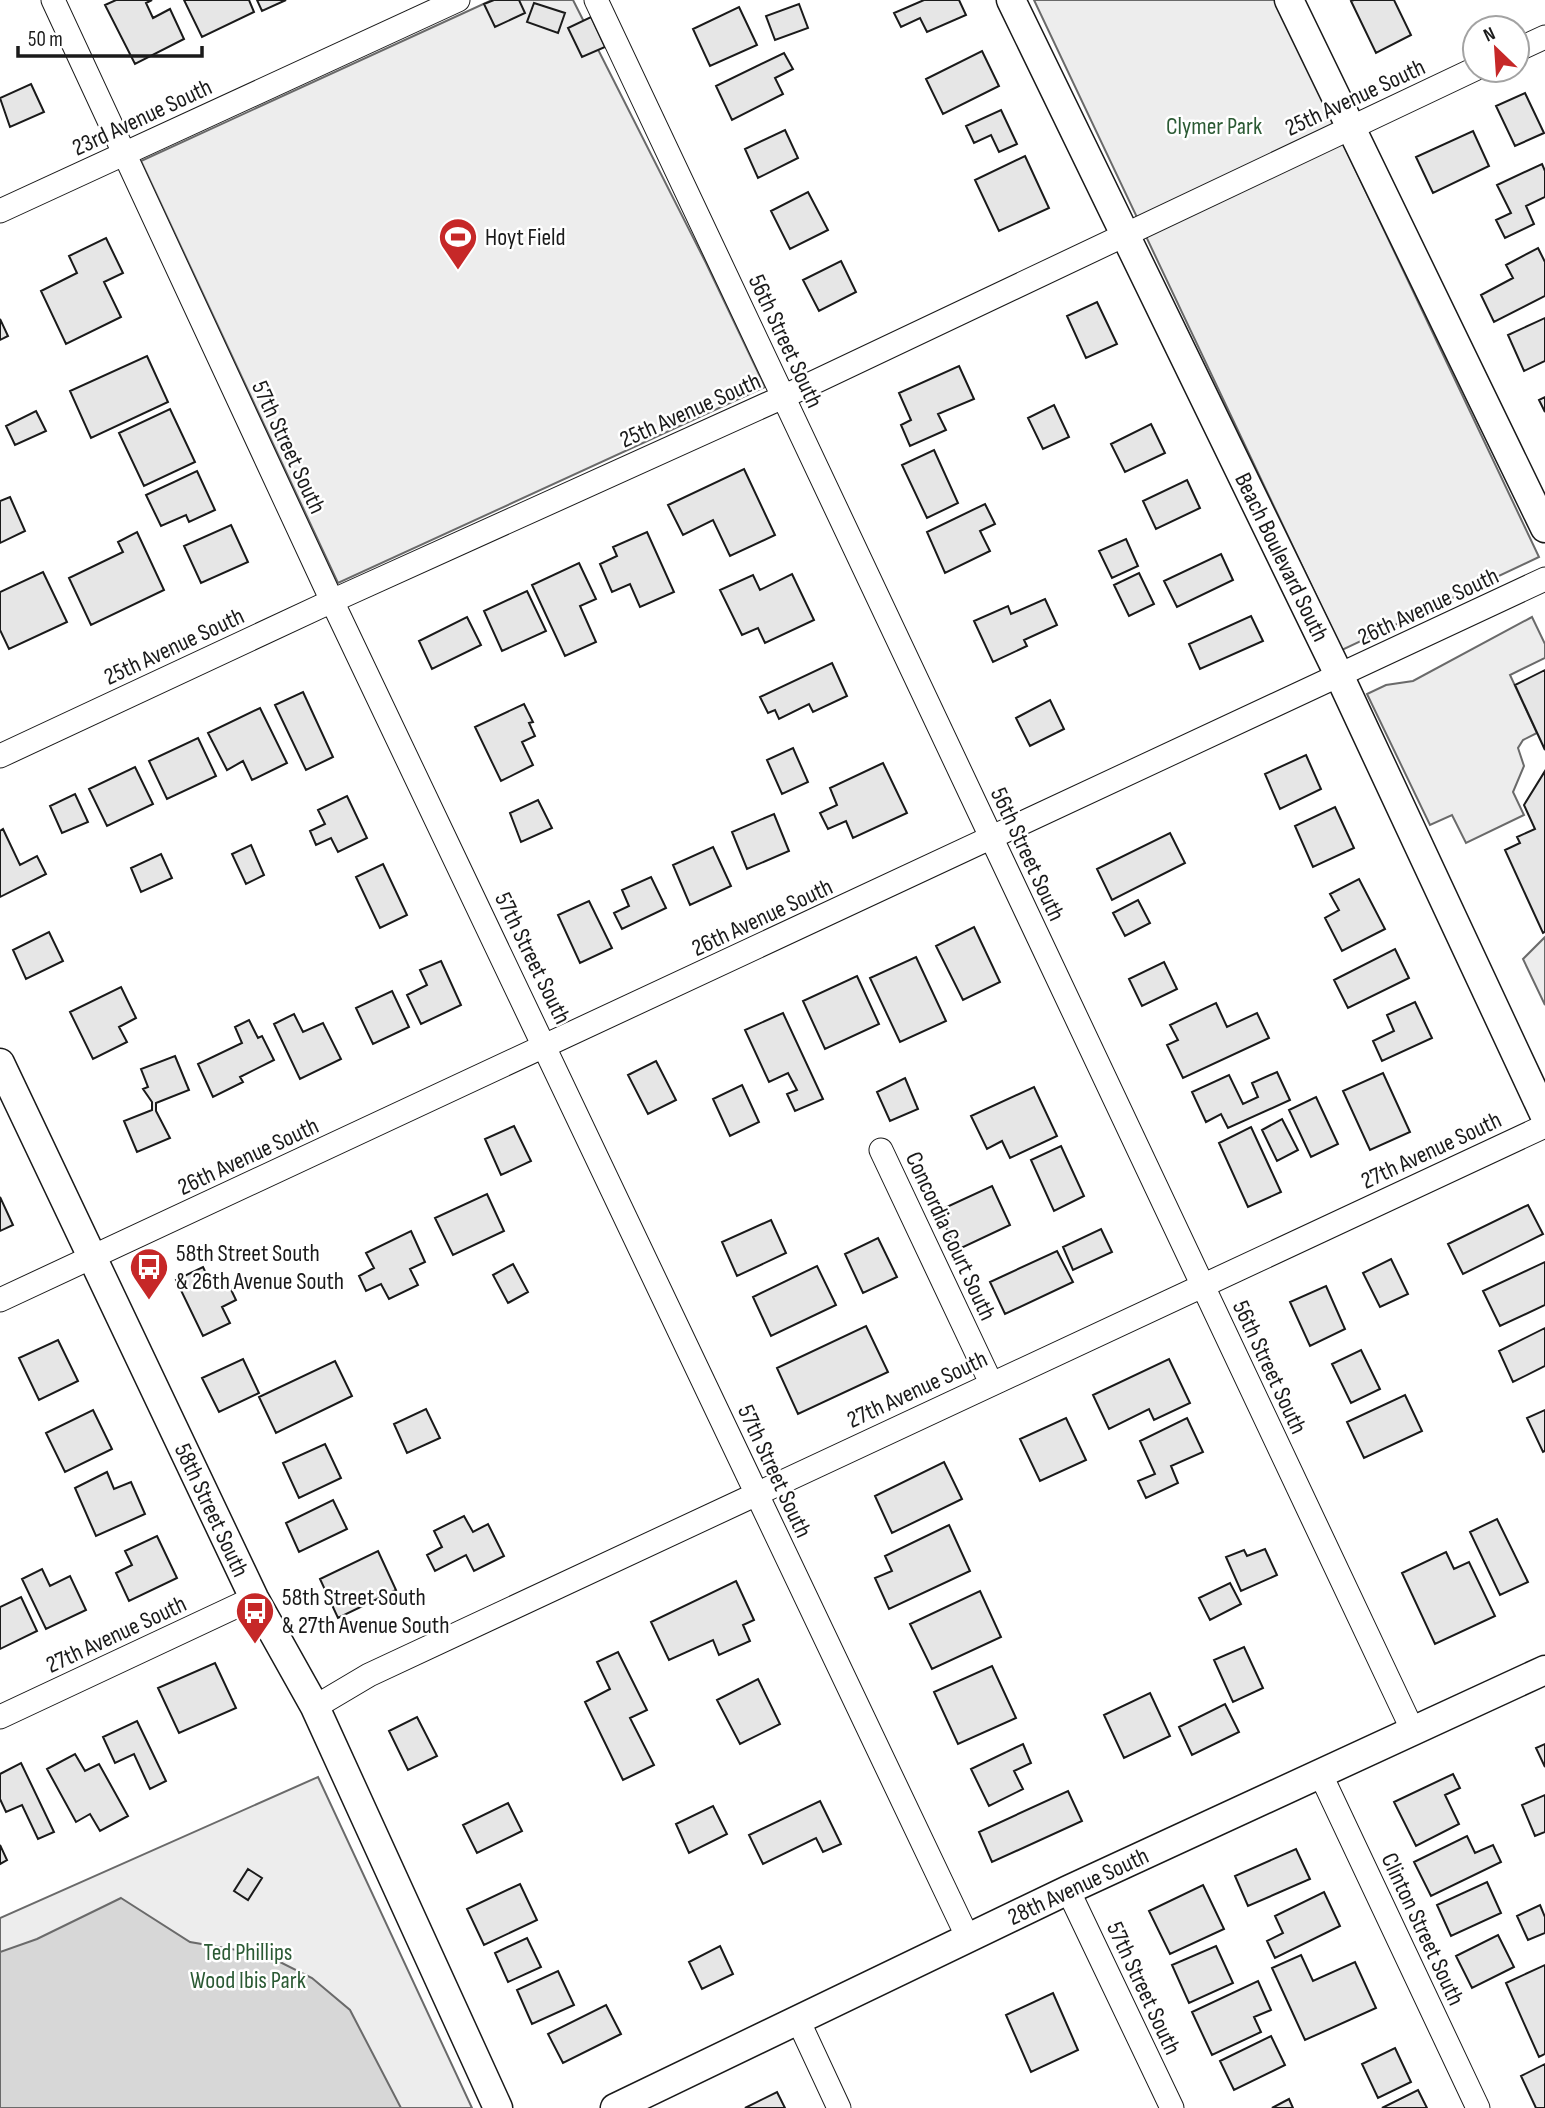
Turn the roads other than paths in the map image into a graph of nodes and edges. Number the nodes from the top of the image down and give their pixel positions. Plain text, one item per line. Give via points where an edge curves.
1 (53, 0) edge
2 (458, 0) edge
3 (596, 0) edge
4 (1012, 0) edge
5 (1289, 0) edge
6 (1461, 75) edge
7 (1350, 127) junction
8 (124, 154) junction
9 (0, 211) edge
10 (1124, 234) junction
11 (783, 397) junction
12 (1545, 528) edge
13 (1545, 579) edge
14 (332, 601) junction
15 (1340, 677) junction
16 (0, 756) edge
17 (992, 839) junction
18 (546, 1046) junction
19 (0, 1063) edge
20 (1545, 1116) edge
21 (1545, 1126) edge
22 (881, 1150) dead end
23 (92, 1257) junction
24 (1203, 1286) junction
25 (0, 1300) edge
26 (991, 1383) junction
27 (757, 1494) junction
28 (254, 1598) junction
29 (1545, 1670) edge
30 (315, 1707) junction
31 (0, 1717) edge
32 (1413, 1731) junction
33 (1320, 1773) junction
34 (1068, 1890) junction
35 (968, 1938) junction
36 (798, 2020) junction
37 (498, 2108) edge
38 (615, 2108) edge
39 (839, 2108) edge
40 (1172, 2108) edge
41 (1478, 2108) edge

1 - 8 street, 57th Street South
2 - 8 street, 23rd Avenue South
3 - 11 street, 56th Street South
4 - 10 street, Beach Boulevard South
5 - 7 street
6 - 7 street, 25th Avenue South
7 - 10 street, 25th Avenue South
7 - 12 street
8 - 9 street, 23rd Avenue South
8 - 14 street, 57th Street South
10 - 11 street, 25th Avenue South
10 - 15 street, Beach Boulevard South
11 - 14 street, 25th Avenue South
11 - 17 street, 56th Street South
13 - 15 street, 26th Avenue South
14 - 16 street, 25th Avenue South
14 - 18 street, 57th Street South
15 - 17 street, 26th Avenue South
15 - 20 street, Beach Boulevard South
17 - 18 street, 26th Avenue South
17 - 24 street, 56th Street South
18 - 23 street, 26th Avenue South
18 - 27 street, 57th Street South
19 - 23 street, 58th Street South
21 - 24 street, 27th Avenue South
22 - 26 street, Concordia Court South
23 - 25 street, 26th Avenue South
23 - 28 street, 58th Street South
24 - 26 street, 27th Avenue South
24 - 32 street, 56th Street South
26 - 27 street, 27th Avenue South
27 - 30 street, 27th Avenue South via 369,1675
27 - 35 street, 57th Street South
28 - 30 street, 58th Street South
28 - 31 street, 27th Avenue South
29 - 32 street, 28th Avenue South
30 - 37 street, 58th Street South
32 - 33 street, 28th Avenue South
33 - 34 street, 28th Avenue South
33 - 41 street, Clinton Street South
34 - 35 street, 28th Avenue South
34 - 40 street, 57th Street South
35 - 36 street, 28th Avenue South
36 - 38 street, 28th Avenue South
36 - 39 street

